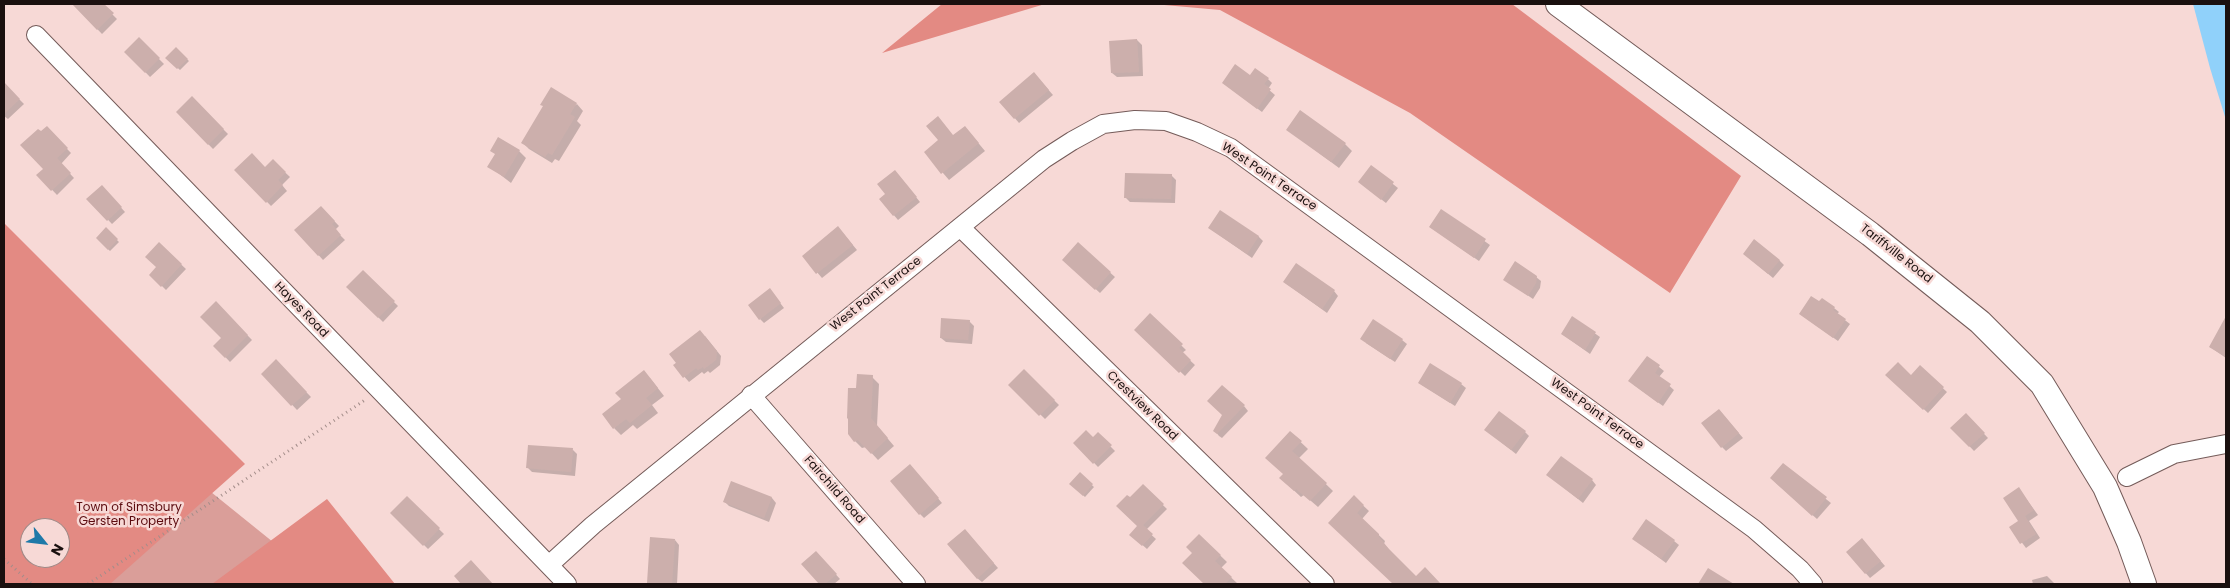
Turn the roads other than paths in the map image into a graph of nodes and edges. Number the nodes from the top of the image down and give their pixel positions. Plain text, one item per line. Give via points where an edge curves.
1 (1558, 4) edge
2 (36, 35) dead end
3 (960, 228) junction
4 (751, 395) junction
5 (2226, 444) edge
6 (2127, 477) dead end
7 (549, 565) junction
8 (567, 584) edge
9 (916, 584) edge
10 (1325, 584) edge
11 (1813, 584) edge
12 (2144, 584) edge

1 - 12 main road, Tariffville Road via 1870,234 1980,322 2042,384 2105,487
2 - 7 street, Hayes Road
3 - 4 street, West Point Terrace
3 - 10 street, Crestview Road
3 - 11 street, West Point Terrace via 1044,159 1103,124 1135,120 1166,122 1198,132 1231,148 1266,173 1754,530
4 - 7 street, West Point Terrace
4 - 9 street, Fairchild Road
5 - 6 street via 2174,454
7 - 8 street, Hayes Road

